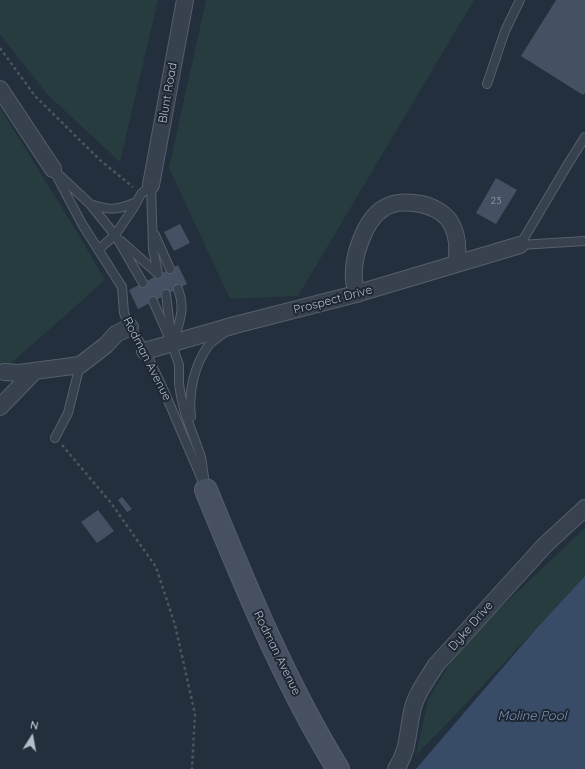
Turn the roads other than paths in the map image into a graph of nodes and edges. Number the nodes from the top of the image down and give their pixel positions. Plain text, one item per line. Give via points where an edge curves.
1 (185, 0) edge
2 (520, 0) edge
3 (487, 84) dead end
4 (0, 89) edge
5 (585, 138) edge
6 (53, 169) junction
7 (146, 189) junction
8 (137, 202) junction
9 (90, 204) junction
10 (153, 230) junction
11 (115, 235) junction
12 (585, 241) edge
13 (520, 245) junction
14 (98, 250) junction
15 (456, 264) junction
16 (170, 269) dead end
17 (143, 283) dead end
18 (178, 289) dead end
19 (166, 294) dead end
20 (357, 294) junction
21 (153, 301) dead end
22 (235, 325) junction
23 (130, 327) junction
24 (172, 344) junction
25 (145, 351) junction
26 (80, 365) junction
27 (35, 371) junction
28 (4, 372) dead end
29 (0, 406) edge
30 (192, 432) junction
31 (56, 438) road end
32 (206, 490) junction
33 (585, 508) edge
34 (336, 766) edge
35 (396, 769) edge

1 - 7 street, Blunt Road
2 - 3 lane via 505,31
4 - 6 street, Rodman Avenue
5 - 13 lane
6 - 9 lane, Rodman Avenue
6 - 14 lane, Rodman Avenue
7 - 8 lane, Blunt Road
7 - 10 lane, Blunt Road
8 - 9 lane via 123,208 111,209
8 - 11 lane, Blunt Road
9 - 11 lane, Rodman Avenue
10 - 11 lane, Blunt Road via 158,274
10 - 16 lane, Blunt Road
11 - 14 lane, Blunt Road
11 - 17 lane, Rodman Avenue
12 - 13 lane
13 - 15 street, Prospect Drive
14 - 23 lane, Rodman Avenue via 122,287 124,313
15 - 20 street, Prospect Drive
15 - 20 street via 458,250 452,225 444,216 422,204 397,203 384,208 371,218 364,230 355,263
18 - 24 lane via 183,310
19 - 24 lane
20 - 22 street, Prospect Drive
21 - 24 lane, Rodman Avenue
22 - 24 street, Prospect Drive
22 - 30 lane via 209,345 195,372 190,407
23 - 25 lane, Rodman Avenue
23 - 26 street via 116,334
24 - 25 street, Prospect Drive
24 - 30 lane, Rodman Avenue via 179,365 181,396
25 - 32 lane, Rodman Avenue
26 - 27 street
26 - 31 lane via 68,413
27 - 28 street
27 - 29 street
30 - 32 lane, Rodman Avenue via 201,457
32 - 34 street, Rodman Avenue via 283,668
33 - 35 street, Dyke Drive via 545,545 436,665 417,698 407,744

